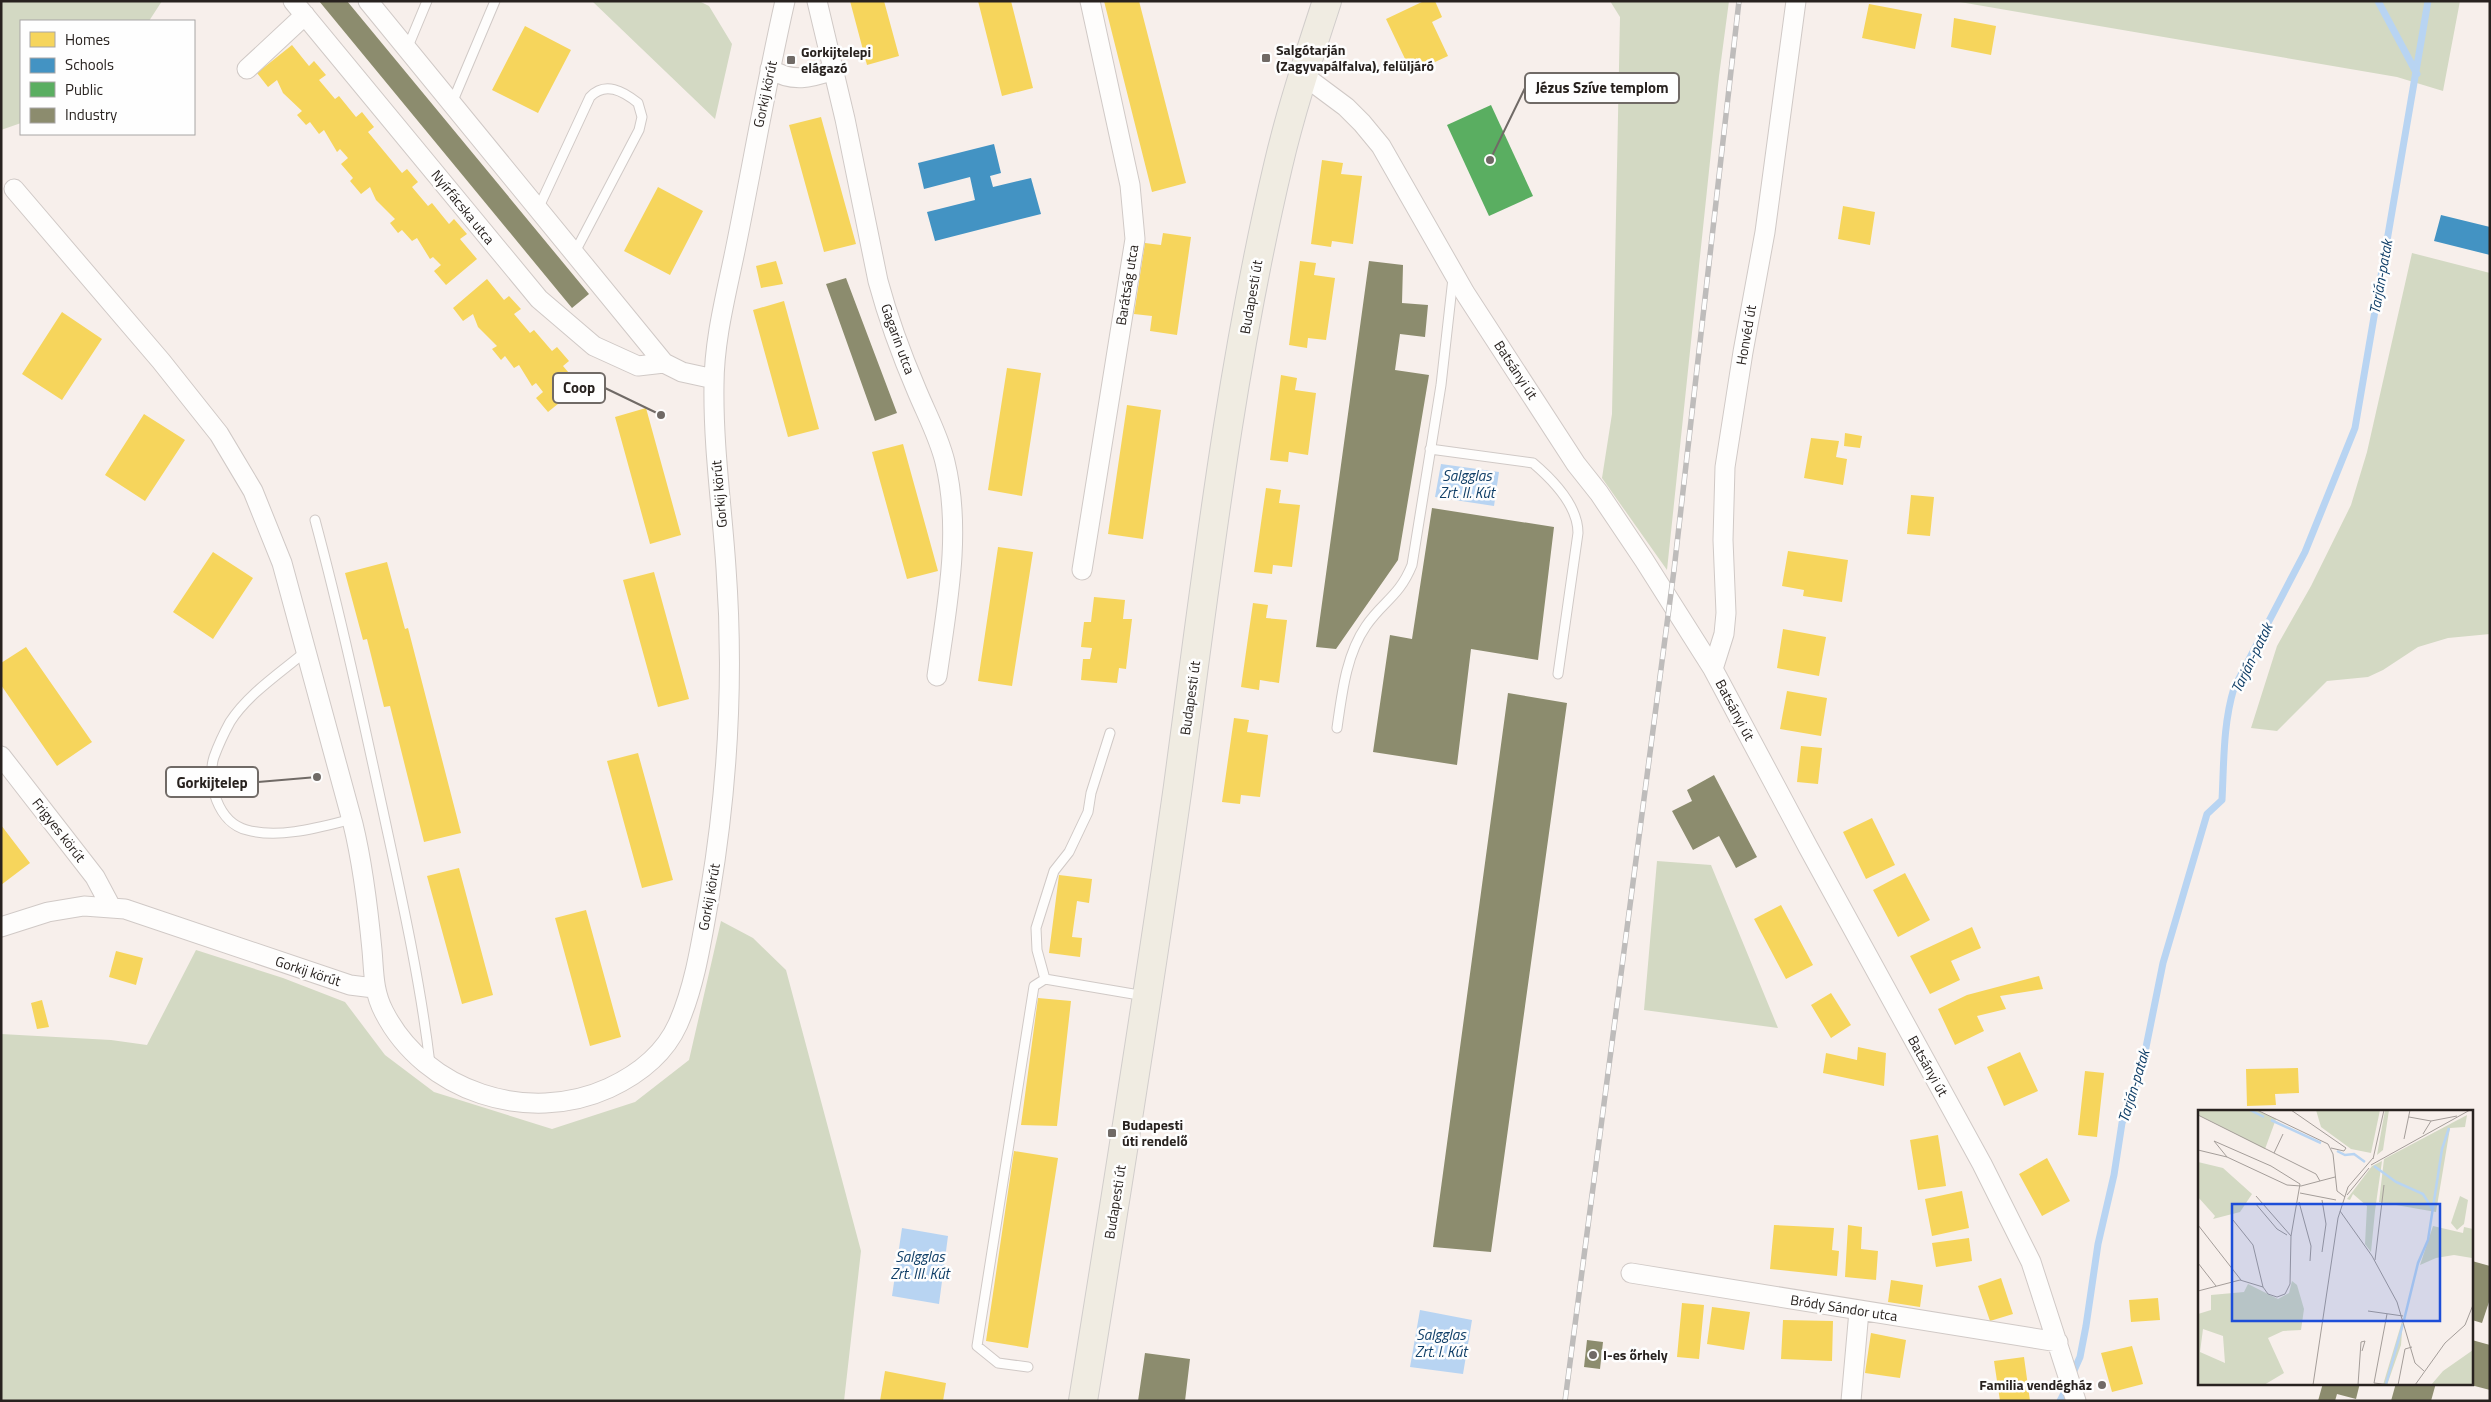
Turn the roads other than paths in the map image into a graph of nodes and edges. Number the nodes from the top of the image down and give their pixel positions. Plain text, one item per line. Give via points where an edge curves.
1 (368, 1) edge
2 (427, 1) edge
3 (495, 1) edge
4 (785, 1) edge
5 (817, 1) edge
6 (1090, 1) edge
7 (1326, 1) edge
8 (1796, 1) edge
9 (299, 8) edge
10 (407, 49) junction
11 (247, 69) dead end
12 (770, 69) junction
13 (834, 70) junction
14 (1303, 75) junction
15 (452, 103) junction
16 (14, 189) dead end
17 (538, 209) junction
18 (575, 252) junction
19 (1453, 273) junction
20 (664, 363) junction
21 (714, 379) junction
22 (1430, 449) junction
23 (315, 520) dead end
24 (1082, 570) dead end
25 (305, 652) junction
26 (1713, 669) junction
27 (1558, 674) dead end
28 (937, 676) dead end
29 (1337, 728) dead end
30 (1110, 733) dead end
31 (1, 756) edge
32 (352, 819) junction
33 (110, 907) junction
34 (1, 926) edge
35 (1045, 979) junction
36 (374, 988) junction
37 (1148, 996) junction
38 (431, 1069) junction
39 (1631, 1273) dead end
40 (1859, 1311) junction
41 (2058, 1342) junction
42 (1028, 1367) dead end
43 (1083, 1401) edge
44 (1851, 1401) edge
45 (2076, 1401) edge

1 - 10 street
2 - 10 lane
3 - 15 lane
4 - 12 street, Gorkij körút
5 - 13 street, Gagarin utca
6 - 24 street, Barátság utca via 1130,185 1135,239
7 - 14 main road, Budapesti út
8 - 26 street, Honvéd út via 1765,232 1726,467 1723,540 1726,613 1724,634
9 - 11 street
9 - 20 street, Nyírfácska utca via 538,299 594,346 638,366
10 - 15 street
12 - 13 street via 794,79 812,78
12 - 21 street, Gorkij körút via 720,324
13 - 28 street, Gagarin utca via 885,307 934,428 951,493 951,573
14 - 19 street, Batsányi út via 1346,107 1381,146
14 - 37 main road, Budapesti út via 1279,161 1259,252 1236,381
15 - 17 street
16 - 25 street via 220,434 253,491 282,563
17 - 18 street
17 - 18 lane via 590,97 605,88 616,90 638,103 642,117 639,130
18 - 20 street
19 - 22 lane via 1441,385
19 - 26 street, Batsányi út
20 - 21 street via 682,372
21 - 38 street, Gorkij körút via 714,423 729,624 730,726 719,831 698,959 676,1028 664,1048 644,1069 596,1094 559,1102 516,1102 480,1093
22 - 27 lane via 1533,463 1544,472 1576,515 1578,533
22 - 29 lane via 1412,565 1404,584 1367,624 1353,649
23 - 38 lane via 389,837 424,1009
25 - 32 street
25 - 32 lane via 268,683 231,722 213,758 215,800 227,818 245,830 311,829
26 - 41 street, Batsányi út via 1982,1164 2031,1262
30 - 35 lane via 1088,812 1069,852 1054,871 1036,928 1036,950
31 - 33 street, Frigyes körút via 95,877
32 - 36 street via 360,852 373,952
33 - 34 street, Gorkij körút via 84,906 48,912
33 - 36 street, Gorkij körút via 143,914 350,985
35 - 37 lane
35 - 42 lane via 1034,986 977,1346 998,1364
36 - 38 street, Gorkij körút via 396,1032
37 - 43 main road, Budapesti út
39 - 40 street, Bródy Sándor utca
40 - 41 street, Bródy Sándor utca
40 - 44 street
41 - 45 street, Batsányi út

